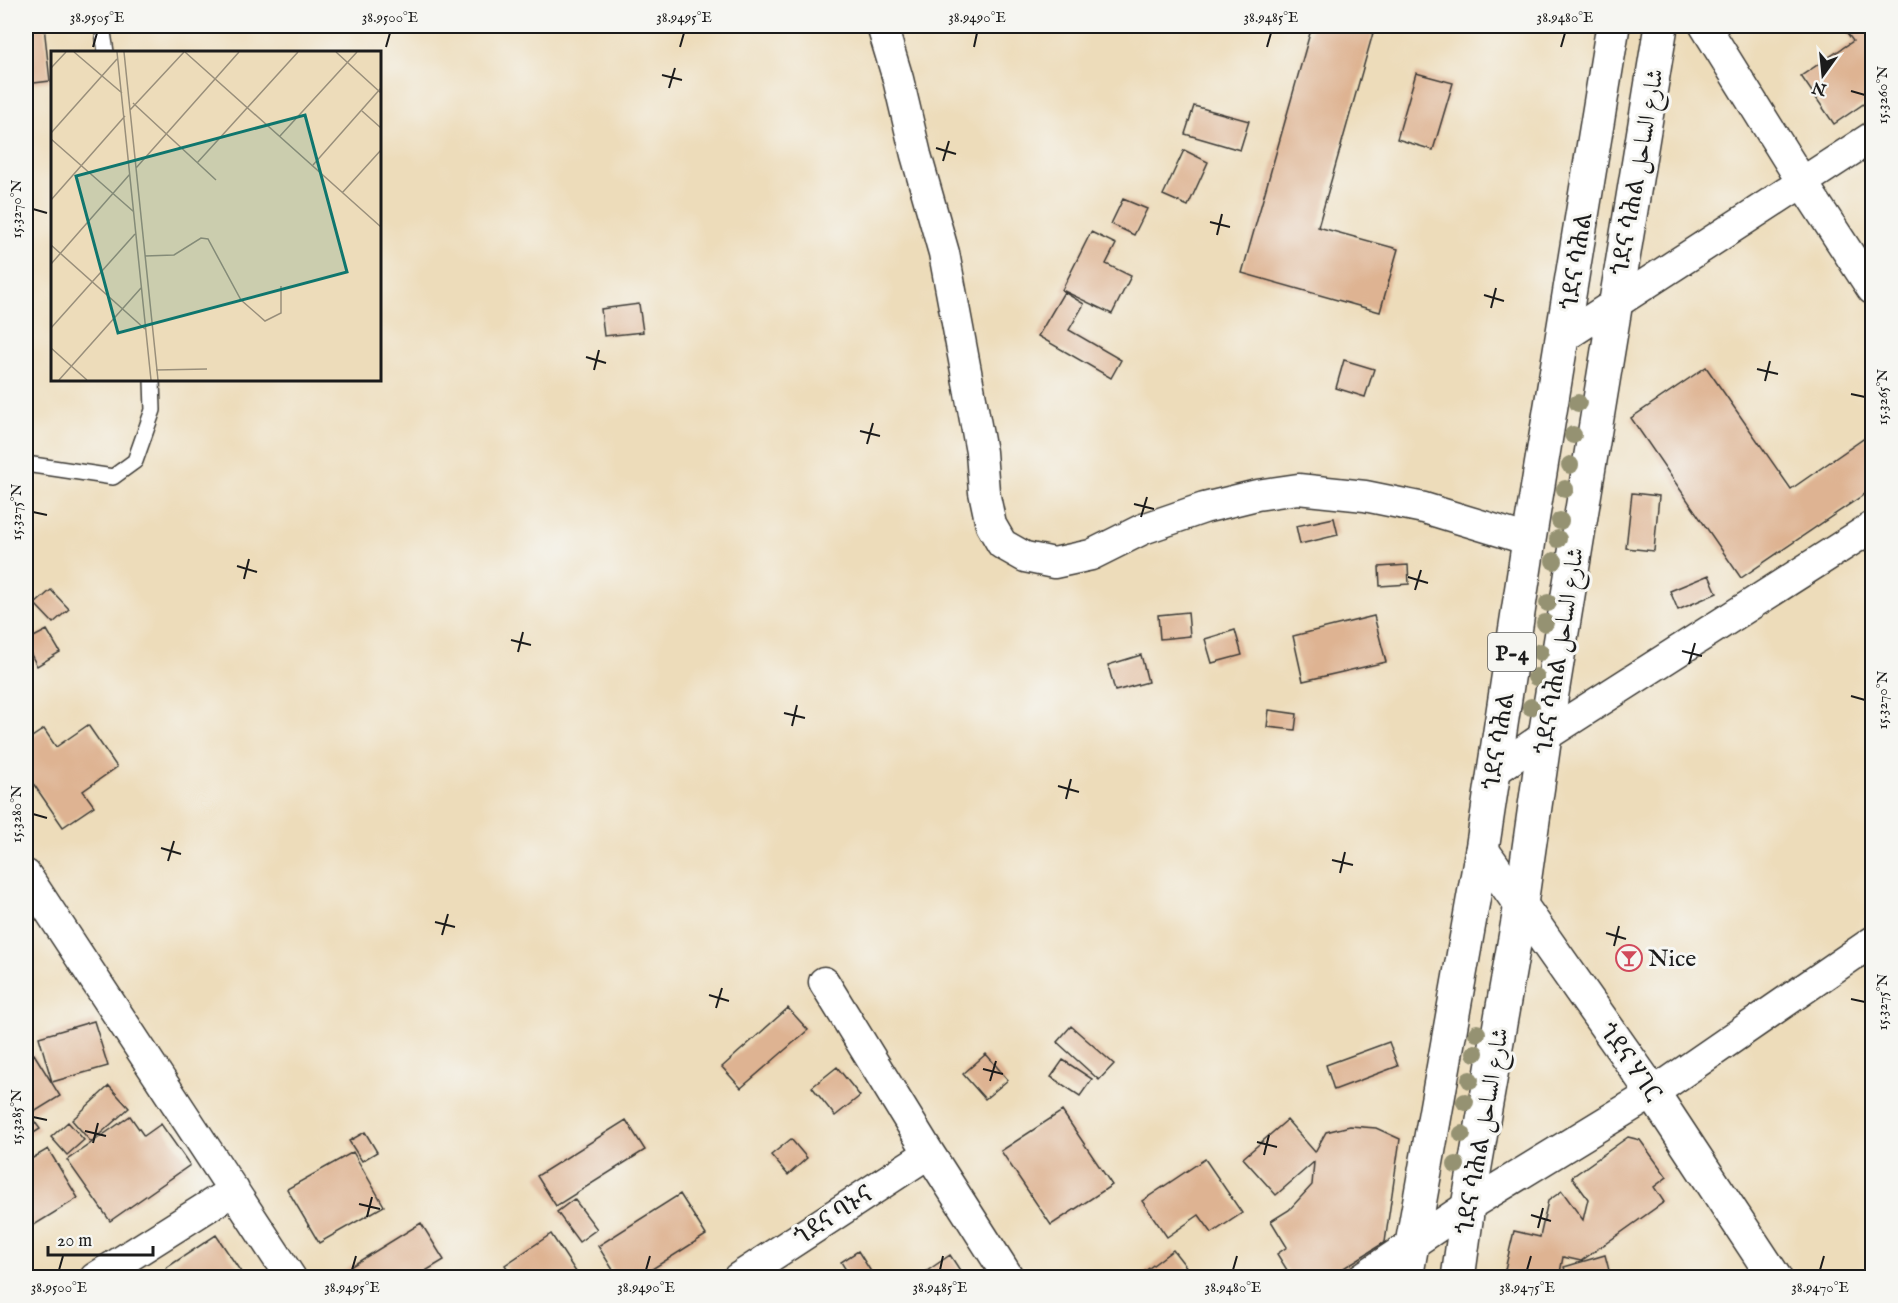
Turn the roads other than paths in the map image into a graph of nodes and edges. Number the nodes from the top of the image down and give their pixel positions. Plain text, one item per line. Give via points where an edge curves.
1 (102, 26) edge
2 (882, 26) edge
3 (1613, 26) edge
4 (1661, 26) edge
5 (1705, 26) edge
6 (106, 51) edge
7 (1872, 137) edge
8 (1802, 182) junction
9 (1872, 289) edge
10 (1614, 305) junction
11 (1564, 337) junction
12 (152, 381) edge
13 (26, 464) edge
14 (1872, 526) edge
15 (1529, 540) junction
16 (1545, 736) junction
17 (1493, 772) junction
18 (1482, 850) junction
19 (30, 892) edge
20 (1521, 904) junction
21 (1872, 942) edge
22 (824, 982) dead end
23 (1653, 1093) junction
24 (929, 1153) junction
25 (234, 1190) junction
26 (1468, 1206) junction
27 (1412, 1243) junction
28 (95, 1278) edge
29 (291, 1278) edge
30 (738, 1278) edge
31 (1010, 1278) edge
32 (1362, 1278) edge
33 (1406, 1278) edge
34 (1458, 1278) edge
35 (1775, 1278) edge

1 - 6 lane
2 - 15 street via 944,253 981,452 984,492 991,525 1002,544 1026,557 1054,563 1091,555 1143,529 1204,508 1298,489 1365,496 1424,508
3 - 11 main road, ጎደና ሳሕል / P-4
4 - 10 main road, ጎደና ሳሕል شارع الساحل / P-4
5 - 8 street
7 - 8 street
8 - 9 street
8 - 10 street
10 - 11 street
10 - 16 main road, ጎደና ሳሕል شارع الساحل / P-4
11 - 15 main road, ጎደና ሳሕል / P-4
12 - 13 lane via 153,410 135,461 113,477
14 - 16 street
15 - 17 main road, ጎደና ሳሕል / P-4
16 - 17 street
16 - 20 main road, ጎደና ሳሕል شارع الساحل / P-4
17 - 18 main road, ጎደና ሳሕል / P-4
18 - 20 main road, ጎደና ሃገር
18 - 27 main road, ጎደና ሳሕል / P-4
19 - 25 street
20 - 23 main road, ጎደና ሃገር
20 - 26 main road, ጎደና ሳሕል شارع الساحل / P-4
21 - 23 street
22 - 24 street
23 - 26 street
23 - 35 main road, ጎደና ሃገር
24 - 30 street, ጎደና ባኑና
24 - 31 street
25 - 28 street
25 - 29 street
26 - 27 street
26 - 34 main road, ጎደና ሳሕል شارع الساحل / P-4
27 - 32 street
27 - 33 main road, ጎደና ሳሕል / P-4

